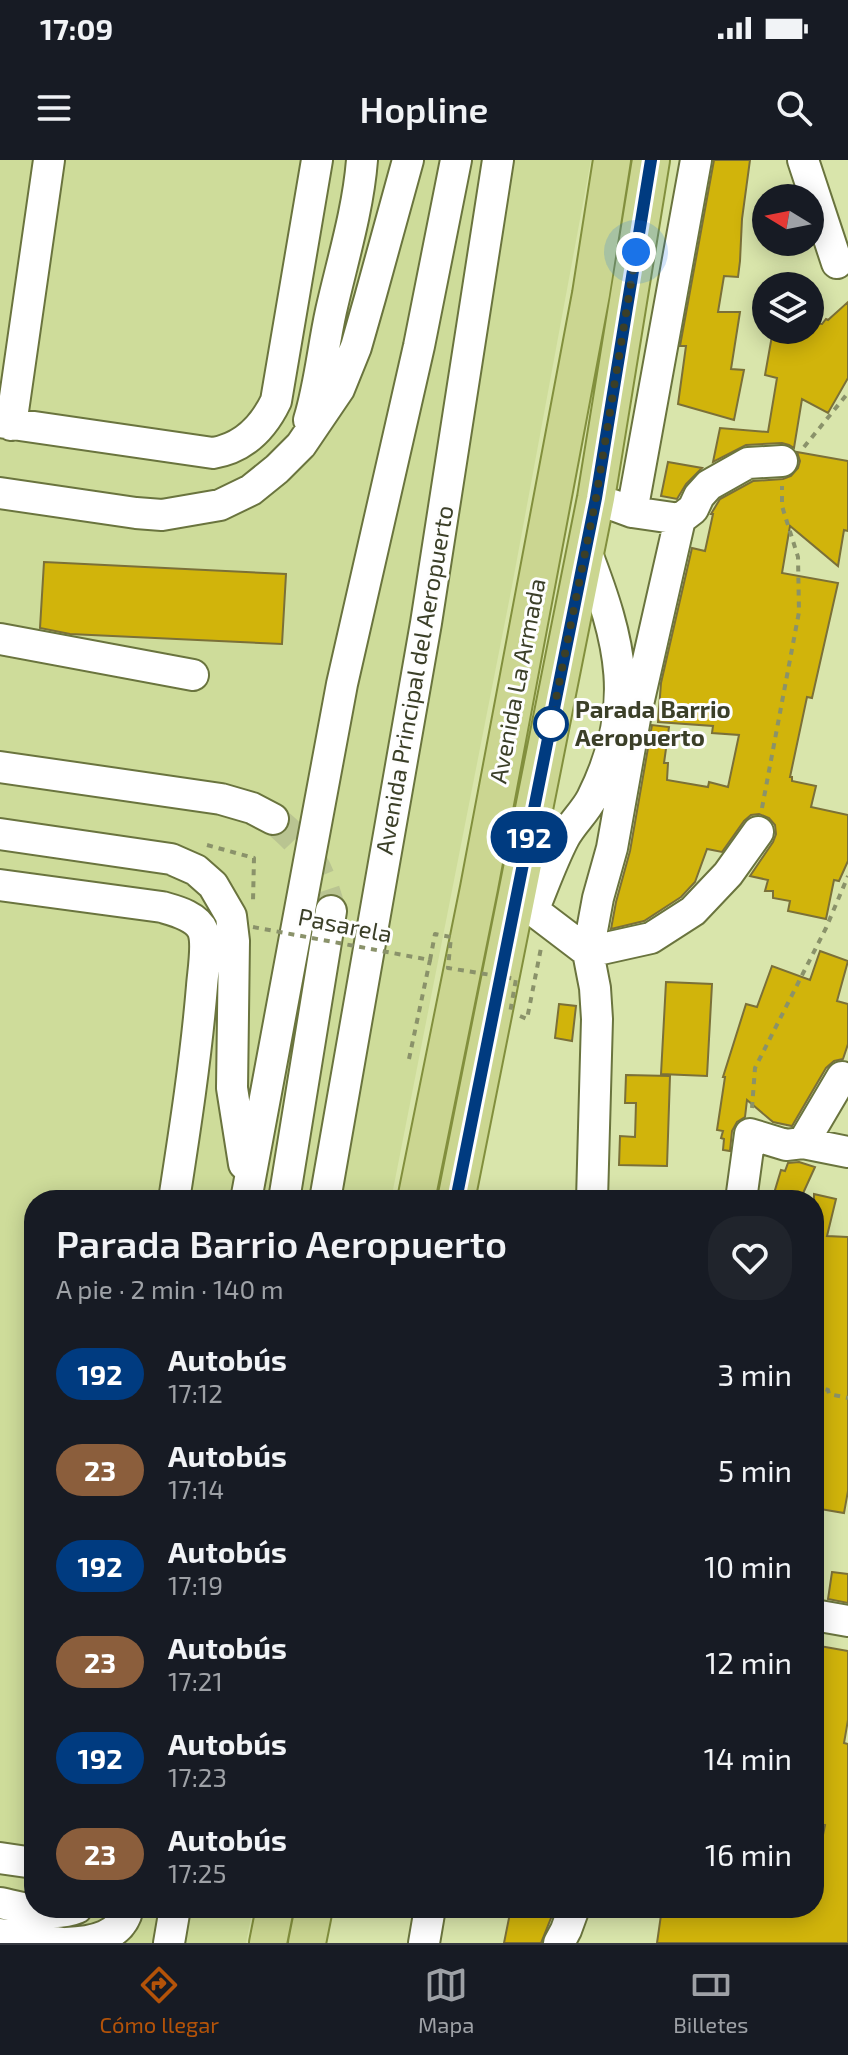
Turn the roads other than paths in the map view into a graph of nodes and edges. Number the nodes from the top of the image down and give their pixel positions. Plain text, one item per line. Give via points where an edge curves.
1 (49, 160) edge
2 (317, 160) edge
3 (362, 160) edge
4 (408, 160) edge
5 (456, 160) edge
6 (498, 160) edge
7 (612, 160) edge
8 (651, 160) edge
9 (696, 160) edge
10 (803, 160) edge
11 (837, 263) dead end
12 (10, 365) edge
13 (3, 423) edge
14 (301, 445) junction
15 (782, 461) road end
16 (0, 493) edge
17 (596, 498) junction
18 (632, 512) junction
19 (680, 519) junction
20 (586, 551) junction
21 (0, 639) edge
22 (193, 675) dead end
23 (0, 767) edge
24 (273, 819) tunnel mouth
25 (758, 832) road end
26 (0, 834) edge
27 (0, 885) edge
28 (479, 888) junction
29 (532, 910) junction
30 (331, 911) tunnel mouth
31 (588, 952) junction
32 (842, 1077) dead end
33 (803, 1143) junction
34 (848, 1152) edge
35 (176, 1190) edge
36 (246, 1190) edge
37 (248, 1190) edge
38 (286, 1190) edge
39 (327, 1190) edge
40 (418, 1190) edge
41 (459, 1190) edge
42 (592, 1190) edge
43 (742, 1190) edge
44 (824, 1617) edge
45 (848, 1621) edge
46 (0, 1858) edge
47 (24, 1862) edge
48 (0, 1903) edge
49 (24, 1908) edge
50 (173, 1918) edge
51 (273, 1918) edge
52 (312, 1918) edge
53 (428, 1918) edge
54 (570, 1918) edge
55 (123, 1919) edge
56 (0, 1934) edge
57 (65, 1943) edge
58 (169, 1943) edge
59 (268, 1943) edge
60 (307, 1943) edge
61 (424, 1943) edge
62 (559, 1943) edge

1 - 12 street
2 - 13 street via 276,401 252,435 229,451 213,453
3 - 14 street via 316,395
4 - 14 street via 356,347 339,389
5 - 37 street via 342,684
6 - 39 street, Avenida Principal del Aeropuerto via 426,623
7 - 28 main road, Avenida La Armada
8 - 17 main road, Avenida La Armada
9 - 18 street
10 - 11 street
12 - 13 street
14 - 16 street via 251,490 188,512 136,513
15 - 19 street via 748,463 709,485
17 - 18 street
17 - 20 main road, Avenida La Armada
18 - 19 street
19 - 31 street
20 - 29 main road, Avenida La Armada
20 - 29 street via 607,604 621,672 616,739 591,801 564,837
21 - 22 street
23 - 24 street via 221,799
25 - 31 street via 693,911 651,938
26 - 36 street via 171,859 213,885 231,916 234,941 232,1088
27 - 35 street via 162,907 200,925 204,934 198,1033
28 - 29 street
28 - 40 main road, Avenida La Armada
29 - 31 street
29 - 41 main road, Avenida La Armada
30 - 38 street
31 - 42 street via 597,1019
32 - 33 street
33 - 34 street
33 - 43 street via 786,1145 750,1134
44 - 45 street
46 - 47 street
48 - 49 street
50 - 58 street
51 - 59 main road
52 - 60 main road
53 - 61 street
54 - 62 street
55 - 57 street via 112,1934
56 - 57 street

